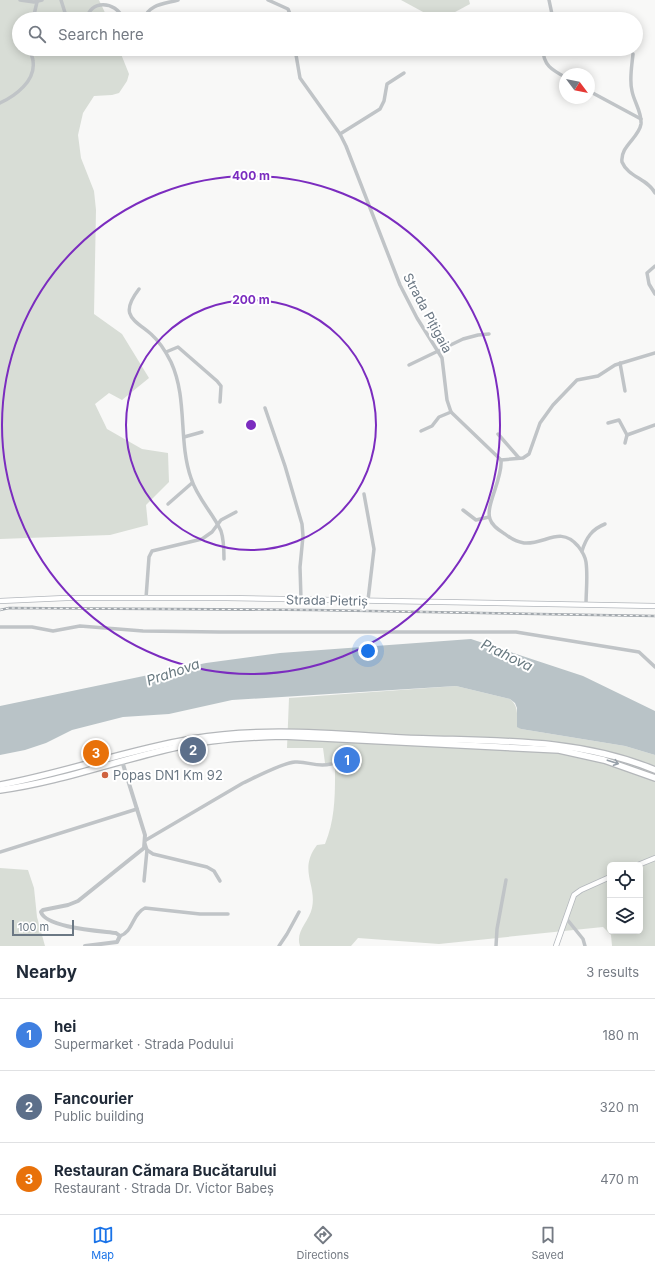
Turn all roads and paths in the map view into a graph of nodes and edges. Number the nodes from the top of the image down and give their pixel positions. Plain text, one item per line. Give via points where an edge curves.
1 (20, 0) edge
2 (42, 0) edge
3 (60, 0) edge
4 (178, 0) edge
5 (268, 0) edge
6 (549, 0) edge
7 (37, 2) junction
8 (35, 12) edge
9 (64, 12) edge
10 (89, 12) edge
11 (120, 12) edge
12 (147, 12) edge
13 (289, 12) edge
14 (552, 12) edge
15 (32, 56) edge
16 (296, 56) edge
17 (544, 56) edge
18 (633, 56) edge
19 (404, 73) dead end
20 (559, 74) edge
21 (595, 94) edge
22 (0, 103) edge
23 (641, 119) junction
24 (340, 134) junction
25 (655, 193) edge
26 (655, 266) edge
27 (139, 289) dead end
28 (655, 294) edge
29 (489, 334) dead end
30 (166, 352) junction
31 (439, 352) junction
32 (655, 353) edge
33 (620, 363) junction
34 (409, 365) dead end
35 (625, 391) dead end
36 (220, 402) dead end
37 (265, 408) dead end
38 (451, 412) junction
39 (608, 423) dead end
40 (655, 425) edge
41 (421, 431) dead end
42 (202, 432) dead end
43 (498, 434) dead end
44 (627, 435) junction
45 (184, 437) junction
46 (625, 443) dead end
47 (519, 458) junction
48 (501, 460) junction
49 (192, 483) junction
50 (364, 494) dead end
51 (168, 504) dead end
52 (463, 510) dead end
53 (236, 512) dead end
54 (489, 517) junction
55 (605, 524) dead end
56 (218, 525) junction
57 (582, 551) junction
58 (224, 559) dead end
59 (146, 598) junction
60 (301, 599) junction
61 (368, 600) junction
62 (0, 601) edge
63 (586, 605) junction
64 (655, 606) edge
65 (0, 627) edge
66 (655, 667) edge
67 (122, 760) junction
68 (331, 764) dead end
69 (655, 770) edge
70 (655, 778) edge
71 (0, 785) edge
72 (0, 790) edge
73 (136, 809) junction
74 (146, 842) junction
75 (147, 850) junction
76 (0, 852) edge
77 (655, 858) edge
78 (643, 863) edge
79 (607, 878) edge
80 (506, 880) dead end
81 (144, 881) dead end
82 (220, 881) dead end
83 (299, 912) dead end
84 (228, 914) dead end
85 (566, 917) junction
86 (120, 936) junction
87 (85, 946) edge
88 (279, 946) edge
89 (496, 946) edge
90 (556, 946) edge
91 (585, 946) edge

1 - 7 street
2 - 7 street
3 - 9 street
4 - 12 street via 151,8
5 - 13 street via 288,9
6 - 14 street
7 - 8 street
10 - 11 street via 91,7 98,3 115,6
15 - 22 street via 33,71 22,88
16 - 24 street, Strada Pițigaia via 300,78
17 - 20 street via 546,63
18 - 23 street via 632,91
19 - 24 street via 387,84 380,109
21 - 23 street
23 - 25 street via 640,127 622,155 622,162 629,171 650,185
24 - 31 street, Strada Pițigaia via 400,285
26 - 28 street via 647,273 649,284
27 - 30 street via 131,303 131,317 154,337
29 - 31 street via 463,339
30 - 36 street via 178,347 218,381 221,386
30 - 45 street via 178,381
31 - 34 street
31 - 38 street, Strada Pițigaia
32 - 33 street
33 - 35 street
33 - 47 street via 602,374 582,378 570,386 540,423 529,454
37 - 60 street via 302,524
38 - 41 street via 439,417 432,426
38 - 48 street
39 - 44 street via 619,420
40 - 44 street
42 - 45 street
43 - 47 street
44 - 46 street
45 - 49 street
47 - 48 street
48 - 54 street via 501,470
49 - 51 street
49 - 56 street
50 - 61 street via 374,549
52 - 54 street via 476,520
53 - 56 street via 221,520
54 - 57 street via 498,529 516,541 527,543 564,537 572,540
55 - 57 street via 596,528 588,537
56 - 58 street via 223,538
56 - 59 street via 197,541 152,551 149,557
57 - 63 street via 587,569
59 - 60 main road, Strada Pietriș
59 - 62 main road, Strada Pietriș
60 - 61 main road, Strada Pietriș
61 - 63 main road, Strada Pietriș
63 - 64 main road, Strada Pietriș
65 - 66 street via 32,626 53,631 80,626 143,631 516,632 633,650 643,655
67 -> 70 highway via 194,743 292,736 559,750 604,760
67 - 72 highway
67 - 73 street
68 - 74 street via 319,767 292,762 258,776
69 - 71 highway via 609,754 559,745 318,732 258,732 191,739
73 - 74 street
73 - 76 street
74 - 75 street
74 - 86 street via 141,852 78,901 41,912 44,917 55,922 87,931 116,933
75 - 81 street
75 - 82 street via 153,854 207,867 214,871
77 - 78 main road
79 - 85 main road via 577,892
80 - 89 street
83 - 88 street
84 - 86 street via 200,914 148,907 138,914 126,934
85 - 90 main road
85 - 91 street
86 - 87 street via 117,942

